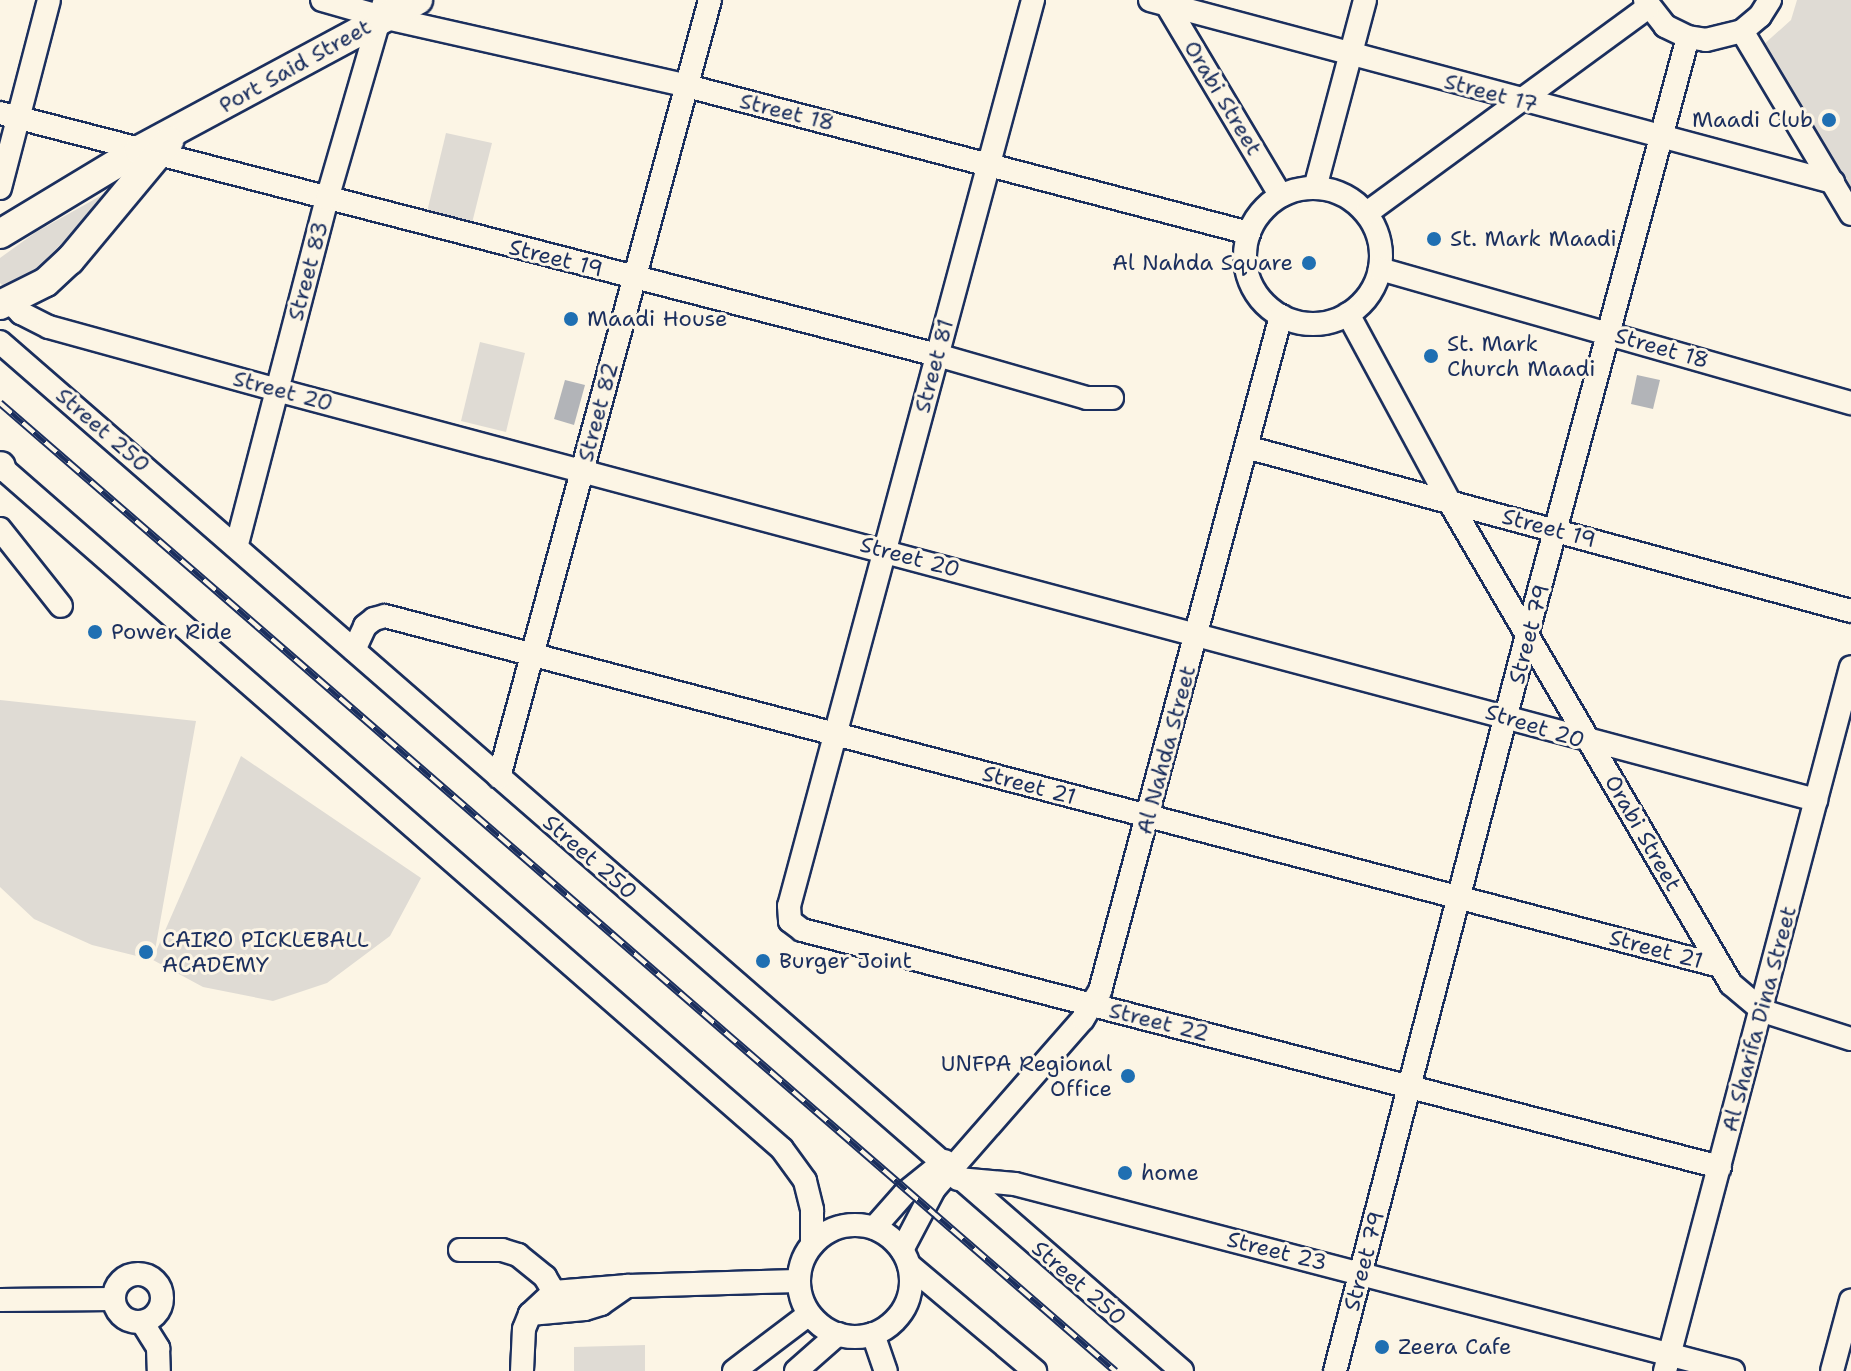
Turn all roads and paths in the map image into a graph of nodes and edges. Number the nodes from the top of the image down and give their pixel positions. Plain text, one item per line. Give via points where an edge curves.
1 (49, 0) edge
2 (322, 0) edge
3 (418, 0) edge
4 (710, 0) edge
5 (1033, 0) edge
6 (1365, 0) edge
7 (1770, 0) edge
8 (1160, 2) edge
9 (1646, 3) edge
10 (383, 9) edge
11 (1742, 31) junction
12 (1688, 37) junction
13 (1351, 54) junction
14 (687, 86) junction
15 (1519, 101) junction
16 (9, 115) edge
17 (1662, 137) junction
18 (157, 146) junction
19 (989, 163) junction
20 (1833, 182) junction
21 (0, 188) edge
22 (1315, 188) junction
23 (1281, 196) junction
24 (327, 199) junction
25 (1367, 213) junction
26 (1851, 214) edge
27 (0, 233) edge
28 (1249, 233) junction
29 (1380, 269) junction
30 (635, 278) junction
31 (5, 304) edge
32 (1348, 314) junction
33 (1281, 316) junction
34 (1610, 333) junction
35 (0, 342) edge
36 (937, 355) junction
37 (277, 390) junction
38 (1112, 398) dead end
39 (1851, 403) edge
40 (1246, 447) junction
41 (0, 466) edge
42 (582, 470) junction
43 (1450, 503) junction
44 (0, 529) edge
45 (1558, 530) junction
46 (237, 544) junction
47 (885, 550) junction
48 (61, 606) dead end
49 (1851, 611) edge
50 (1196, 635) junction
51 (1527, 635) junction
52 (354, 650) junction
53 (532, 655) junction
54 (1851, 667) edge
55 (1508, 717) junction
56 (836, 733) junction
57 (1590, 742) junction
58 (499, 777) junction
59 (1816, 800) junction
60 (1148, 816) junction
61 (1461, 897) junction
62 (1720, 966) junction
63 (1093, 1005) junction
64 (1763, 1011) junction
65 (1851, 1039) edge
66 (1410, 1087) junction
67 (1720, 1167) junction
68 (949, 1171) junction
69 (874, 1228) junction
70 (812, 1245) junction
71 (460, 1250) dead end
72 (905, 1258) junction
73 (1361, 1272) junction
74 (798, 1281) junction
75 (563, 1297) junction
76 (114, 1299) junction
77 (0, 1300) edge
78 (1851, 1300) edge
79 (809, 1314) junction
80 (142, 1322) junction
81 (838, 1334) junction
82 (873, 1334) junction
83 (1667, 1362) edge
84 (159, 1371) edge
85 (522, 1371) edge
86 (734, 1371) edge
87 (796, 1371) edge
88 (886, 1371) edge
89 (1035, 1371) edge
90 (1182, 1371) edge
91 (1335, 1371) edge
92 (1733, 1371) edge
93 (1832, 1371) edge

1 - 16 street
2 - 10 street, Street 18
3 - 10 main road, Port Said Street
4 - 14 street, Street 82
5 - 19 street, Street 81
6 - 13 street
7 - 11 street
8 - 13 street, Street 17
8 - 23 street, Orabi Street
9 - 12 street via 1665,26
9 - 15 street
10 - 14 street, Street 18
10 - 18 main road, Port Said Street
10 - 24 street, Street 83
11 - 12 street via 1716,39
11 - 20 street
12 - 17 street, Street 79
13 - 15 street, Street 17
13 - 22 street
14 - 19 street, Street 18
14 - 30 street, Street 82
15 - 17 street, Street 17
15 - 25 street
16 - 18 street, Street 19
16 - 21 street
17 - 20 street, Street 17
17 - 34 street, Street 79
18 - 24 street, Street 19
18 - 27 main road, Port Said Street
18 - 31 main road, Port Said Street via 70,260 46,282
19 - 28 street, Street 18
19 - 36 street, Street 81
20 - 26 street
22 - 23 street
22 - 25 street via 1343,195
23 - 28 street
24 - 30 street, Street 19
24 - 37 street, Street 83
25 - 29 street via 1381,250
28 - 33 street via 1245,252 1253,289
29 - 32 street via 1368,295
29 - 34 street, Street 18
30 - 36 street, Street 19
30 - 42 street, Street 82
31 - 37 street, Street 20 via 49,327
32 - 33 street via 1326,323
32 - 43 street, Orabi Street
33 - 40 street, Al Nahda Street
34 - 39 street, Street 18
34 - 45 street, Street 79
35 - 46 street, Street 250
36 - 38 street, Street 19 via 1087,398
36 - 47 street, Street 81
37 - 42 street, Street 20
37 - 46 street, Street 83
40 - 43 street, Street 19
40 - 50 street, Al Nahda Street
41 - 70 street via 782,1149 805,1181
42 - 47 street, Street 20
42 - 53 street, Street 82
43 - 45 street, Street 19
43 - 51 street, Orabi Street
44 - 48 street
45 - 49 street, Street 19
45 - 51 street, Street 79
46 - 52 street, Street 250
47 - 50 street, Street 20
47 - 56 street, Street 81
50 - 55 street, Street 20
50 - 60 street, Al Nahda Street
51 - 55 street, Street 79
51 - 57 street, Orabi Street
52 - 53 street, Street 21 via 365,626 385,616
52 - 58 street, Street 250
53 - 56 street, Street 21
53 - 58 street, Street 82
54 - 59 street, Al Sharifa Dina Street
55 - 57 street, Street 20
55 - 61 street, Street 79
56 - 60 street, Street 21
56 - 63 street, Street 22 via 788,911 793,925
57 - 59 street, Street 20
57 - 62 street, Orabi Street
58 - 68 street, Street 250
59 - 64 street, Al Sharifa Dina Street
60 - 61 street, Street 21
60 - 63 street, Al Nahda Street
61 - 62 street, Street 21
61 - 66 street, Street 79
62 - 64 street, Orabi Street via 1731,984
63 - 66 street, Street 22
63 - 68 street, Al Nahda Street
64 - 65 street, Orabi Street
64 - 67 street, Al Sharifa Dina Street
66 - 67 street, Street 22
66 - 73 street, Street 79
67 - 83 street, Al Sharifa Dina Street
68 - 69 street, Al Nahda Street via 905,1193
68 - 72 street, Al Nahda Street via 922,1208
68 - 73 street, Street 23
68 - 90 street, Street 250
69 - 70 street via 840,1226
69 - 72 street
70 - 74 street
71 - 75 street via 518,1255
72 - 82 street via 911,1279 904,1307
72 - 89 street
73 - 83 street, Street 23
73 - 91 street, Street 79
74 - 75 street via 628,1286 601,1304
74 - 79 street
75 - 85 street via 530,1314
76 - 77 street
76 - 80 street via 123,1317
76 - 80 street via 129,1275 157,1283 162,1302
78 - 93 street
79 - 81 street
79 - 86 street
80 - 84 street via 158,1348
81 - 82 street
81 - 87 street
82 - 88 street
83 - 92 street, Street 23

